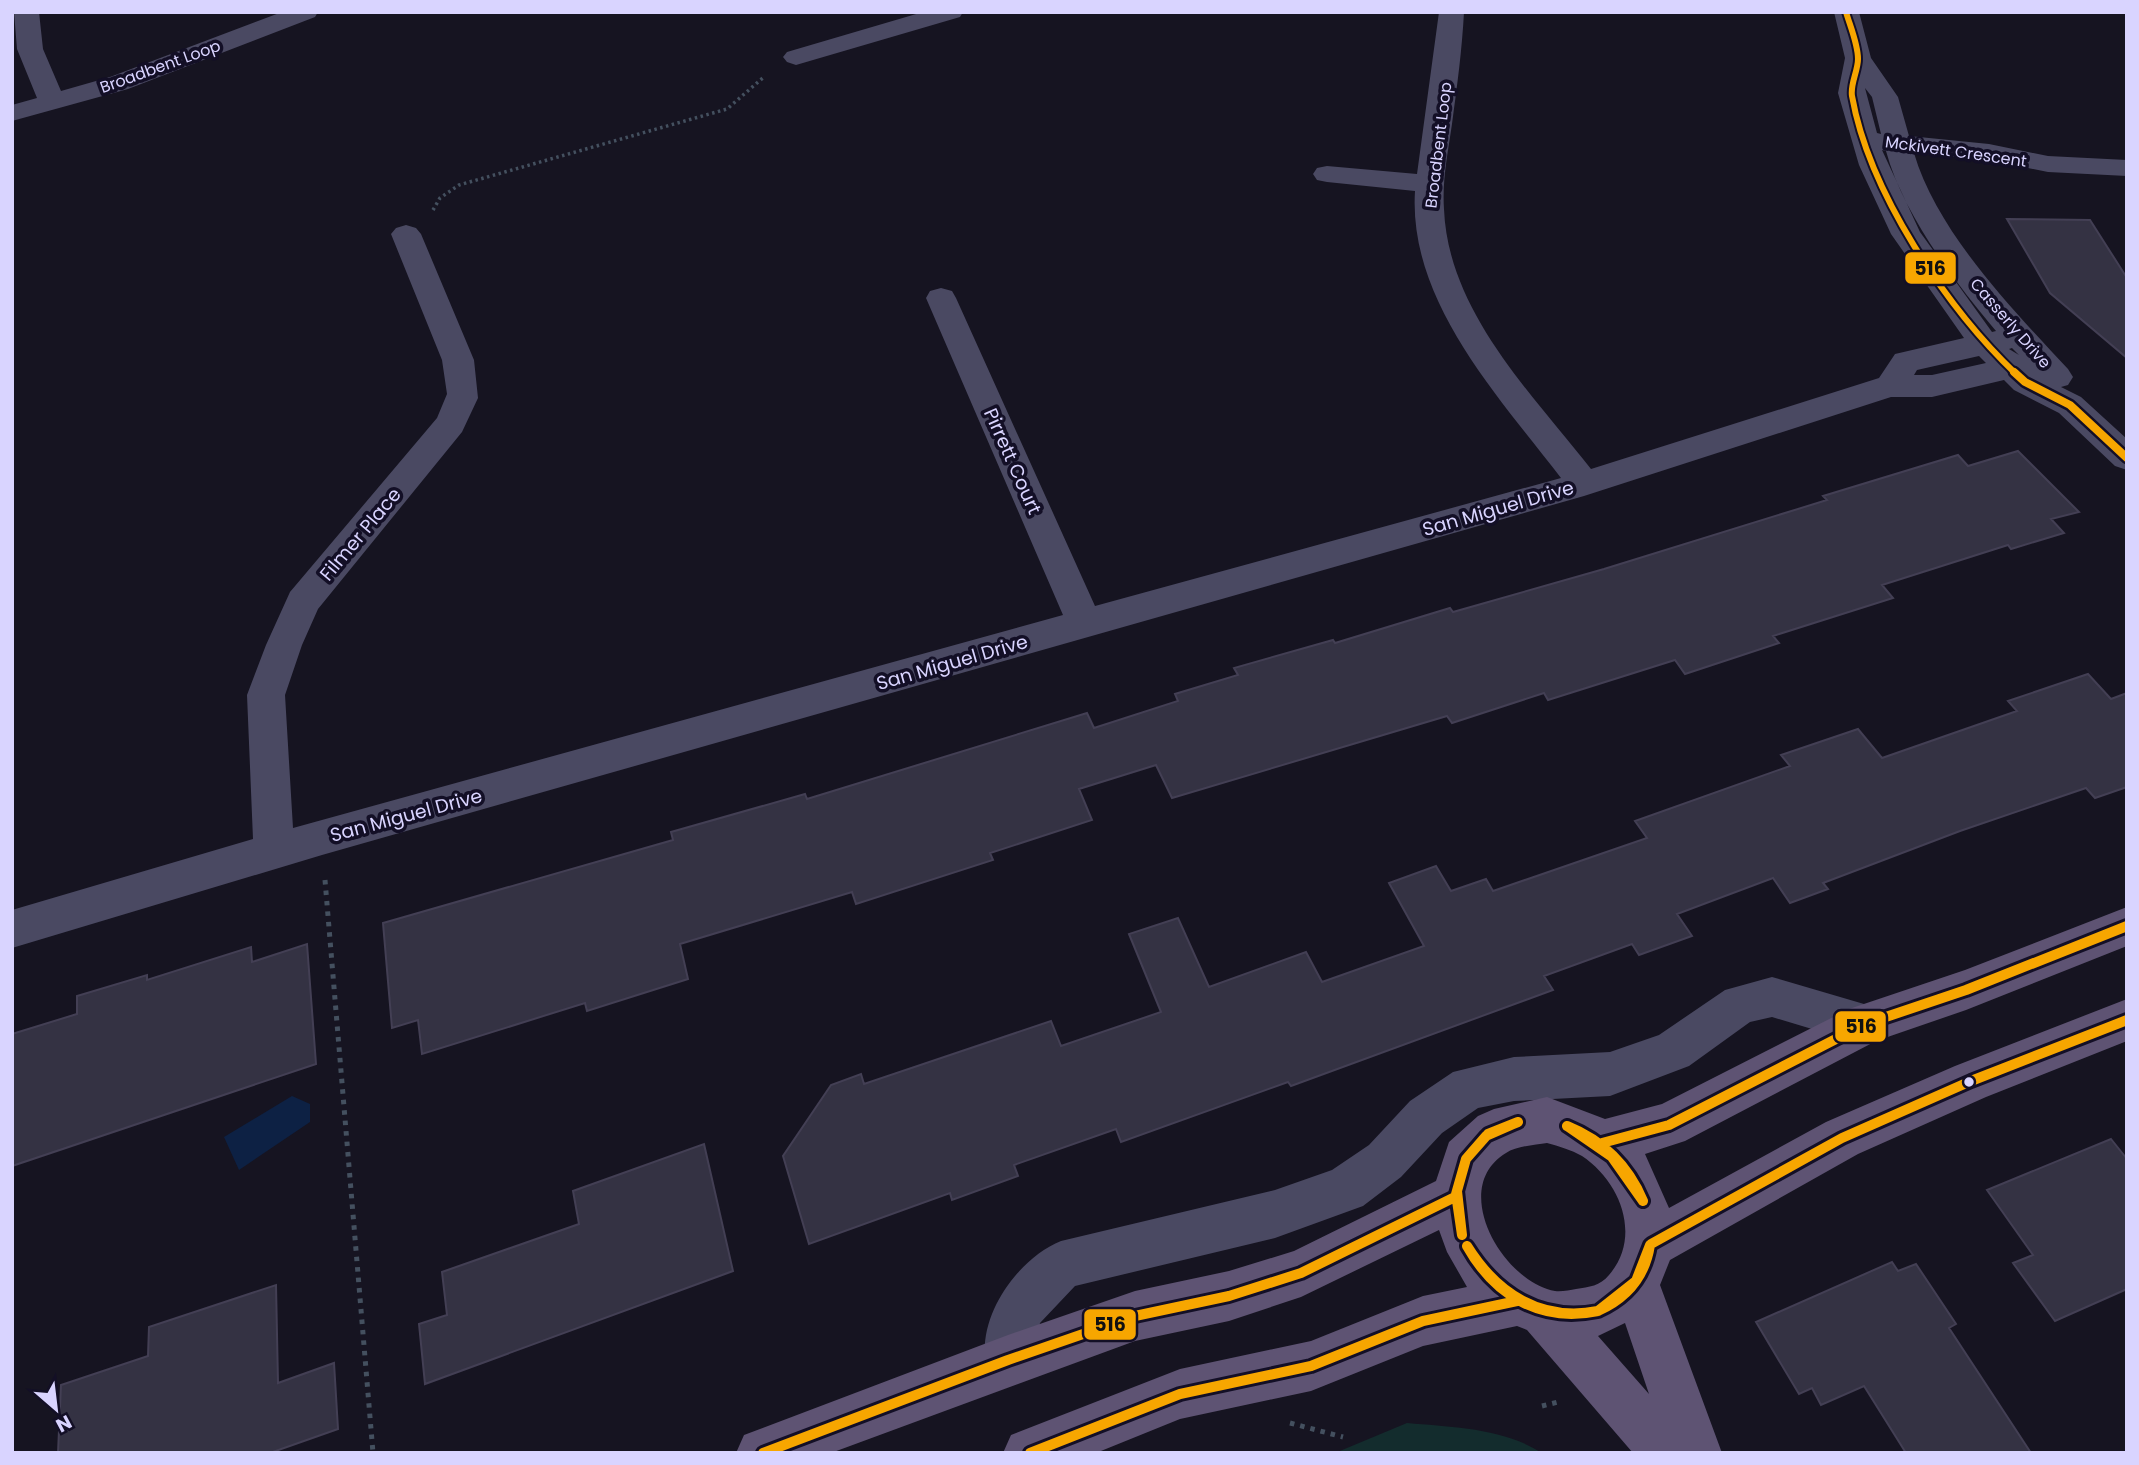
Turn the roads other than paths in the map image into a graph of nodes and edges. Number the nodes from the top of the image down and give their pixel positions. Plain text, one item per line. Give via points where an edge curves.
1 (26, 12) edge
2 (306, 12) edge
3 (951, 12) edge
4 (1452, 12) edge
5 (1846, 12) edge
6 (796, 57) road end
7 (1857, 58) junction
8 (53, 103) junction
9 (12, 113) edge
10 (1869, 152) junction
11 (1900, 154) junction
12 (2127, 168) edge
13 (1327, 174) dead end
14 (1430, 184) junction
15 (406, 234) road end
16 (941, 298) dead end
17 (2020, 337) junction
18 (1984, 343) junction
19 (2042, 361) junction
20 (2011, 369) junction
21 (1890, 386) junction
22 (2070, 405) junction
23 (2127, 458) edge
24 (1584, 484) junction
25 (1085, 624) junction
26 (274, 852) junction
27 (2127, 926) edge
28 (12, 929) edge
29 (2127, 1020) edge
30 (1865, 1024) junction
31 (1602, 1143) junction
32 (1455, 1197) junction
33 (1643, 1264) junction
34 (1531, 1307) junction
35 (1008, 1360) junction
36 (1140, 1408) junction
37 (762, 1453) edge
38 (1030, 1453) edge
39 (1094, 1453) edge
40 (1667, 1453) edge
41 (1696, 1453) edge

1 - 8 street via 30,49
2 - 8 street, Broadbent Loop via 119,83
3 - 6 street
4 - 14 street, Broadbent Loop
5 - 7 street, Casserly Drive
7 - 10 street, Casserly Drive via 1851,93
7 - 11 street, Casserly Drive via 1885,97
8 - 9 street, Broadbent Loop
10 - 11 street, Mckivett Crescent
10 - 18 street, Casserly Drive via 1906,234
11 - 12 street, Mckivett Crescent via 1993,170 2048,164
11 - 17 street, Casserly Drive via 1943,241
13 - 14 street
14 - 24 street, Broadbent Loop via 1430,219 1440,266 1455,303 1478,343
15 - 26 street, Filmer Place via 460,361 463,394 450,424 303,602 284,645 266,695
16 - 25 street, Pirrett Court
17 - 18 street
17 - 19 street, Casserly Drive
18 - 20 street, Casserly Drive
18 - 21 street via 1906,362
19 - 20 street, San Miguel Drive
19 - 22 street, Casserly Drive via 2056,376
20 - 21 street, San Miguel Drive via 1932,386
20 - 22 street, Casserly Drive via 2025,383
21 - 24 street, San Miguel Drive
22 - 23 street, Casserly Drive
24 - 25 street, San Miguel Drive
25 - 26 street, San Miguel Drive
26 - 28 street, San Miguel Drive
27 - 30 main road via 1966,990
29 - 33 main road via 1842,1138
30 - 31 main road via 1669,1125
30 - 35 street via 1772,997 1740,1004 1673,1051 1611,1074 1514,1079 1469,1087 1426,1118 1385,1161 1346,1189 1275,1214 1061,1265 1018,1311
31 - 32 main road via 1547,1121 1519,1121 1494,1130 1474,1146 1460,1170
31 - 33 main road via 1639,1188 1649,1216
32 - 34 main road via 1458,1226 1471,1256 1491,1281
32 - 35 main road via 1301,1273 1229,1296 1135,1316
33 - 34 main road via 1619,1301 1597,1312 1573,1317
33 - 41 main road
34 - 36 main road via 1423,1321 1311,1366 1180,1394
34 - 40 main road
35 - 37 main road
36 - 38 main road
36 - 39 main road

